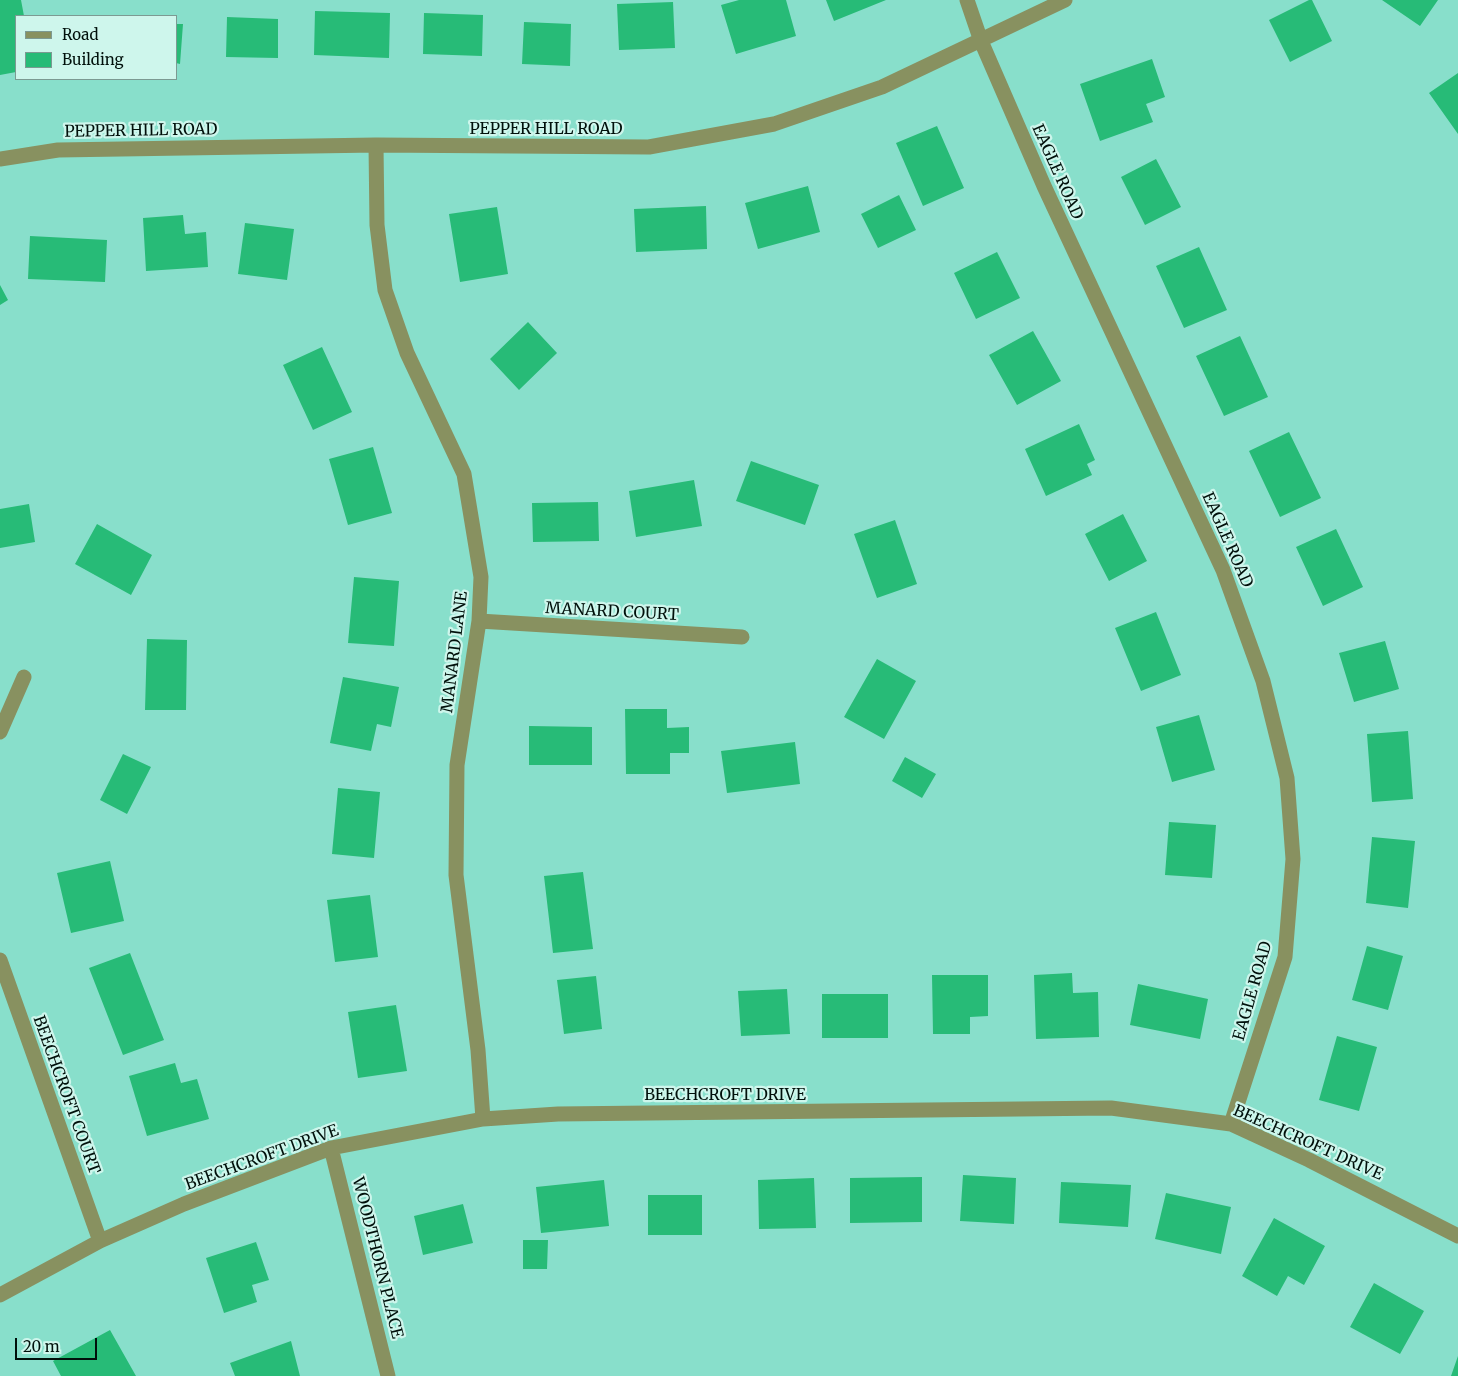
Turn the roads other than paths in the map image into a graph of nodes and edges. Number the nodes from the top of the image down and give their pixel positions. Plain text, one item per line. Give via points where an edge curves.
1 (967, 0) edge
2 (1065, 0) edge
3 (980, 41) junction
4 (376, 145) junction
5 (0, 159) edge
6 (479, 621) junction
7 (742, 637) dead end
8 (24, 677) dead end
9 (0, 732) edge
10 (0, 960) edge
11 (483, 1119) junction
12 (1231, 1124) junction
13 (331, 1148) junction
14 (1458, 1236) edge
15 (100, 1241) junction
16 (0, 1296) edge
17 (388, 1376) edge

1 - 3 street, EAGLE ROAD
2 - 3 street, PEPPER HILL ROAD
3 - 4 street, PEPPER HILL ROAD via 882,87 774,124 649,147
3 - 12 street, EAGLE ROAD via 1223,570 1263,681 1287,778 1293,859 1284,957
4 - 5 street, PEPPER HILL ROAD via 58,150
4 - 6 street, MANARD LANE via 377,225 385,290 407,353 464,474 481,577
6 - 7 street, MANARD COURT
6 - 11 street, MANARD LANE via 457,765 456,875 478,1050
8 - 9 street
10 - 15 street, BEECHCROFT COURT
11 - 12 street, BEECHCROFT DRIVE via 558,1114 1111,1108
11 - 13 street, BEECHCROFT DRIVE
12 - 14 street, BEECHCROFT DRIVE
13 - 15 street, BEECHCROFT DRIVE via 184,1204
13 - 17 street, WOODTHORN PLACE
15 - 16 street, BEECHCROFT DRIVE

